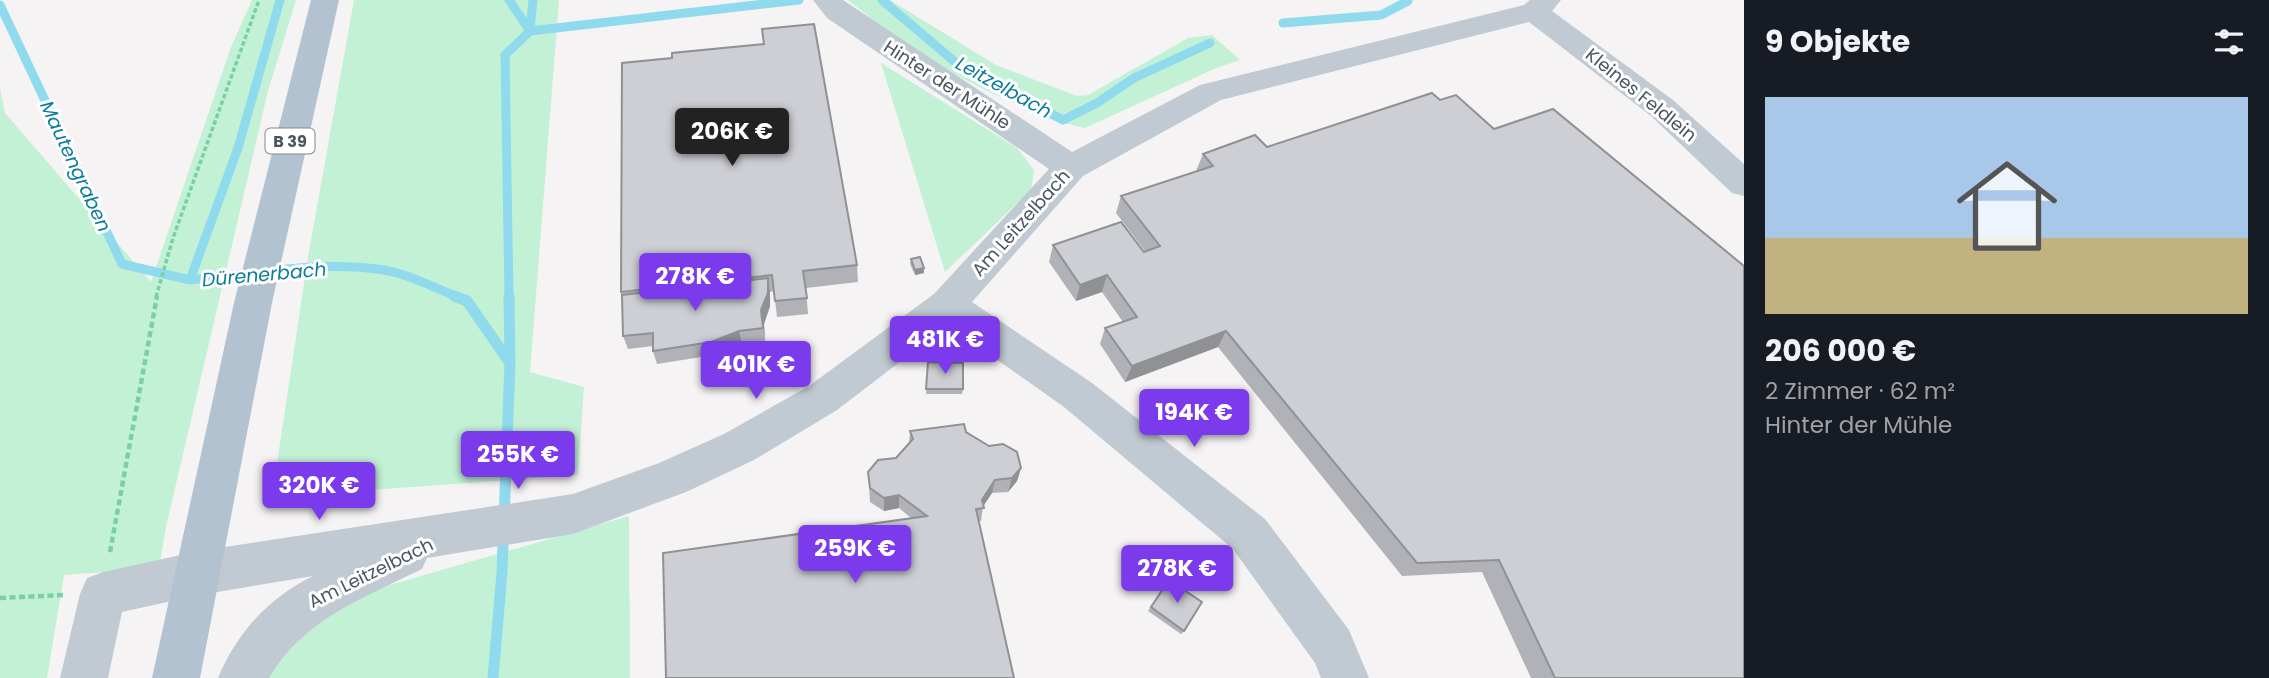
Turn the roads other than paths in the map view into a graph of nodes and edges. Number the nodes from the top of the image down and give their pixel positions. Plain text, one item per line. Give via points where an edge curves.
1 (325, 0) edge
2 (827, 0) edge
3 (1540, 6) edge
4 (1071, 167) junction
5 (1744, 184) edge
6 (947, 305) junction
7 (461, 533) junction
8 (199, 573) junction
9 (84, 678) edge
10 (176, 678) edge
11 (242, 678) edge
12 (1345, 678) edge

1 - 8 main road, B 39 via 253,303
2 - 4 street, Hinter der Mühle via 837,12
3 - 4 street, Am Leitzelbach via 1211,92
3 - 5 street, Kleines Feldlein
4 - 6 street, Am Leitzelbach
6 - 7 street, Am Leitzelbach via 838,388 739,447 573,514
6 - 12 street via 1078,395 1250,534 1332,647
7 - 8 street, Am Leitzelbach
7 - 11 street, Am Leitzelbach via 306,603 264,641
8 - 9 street, Am Leitzelbach via 103,594
8 - 10 main road, B 39

